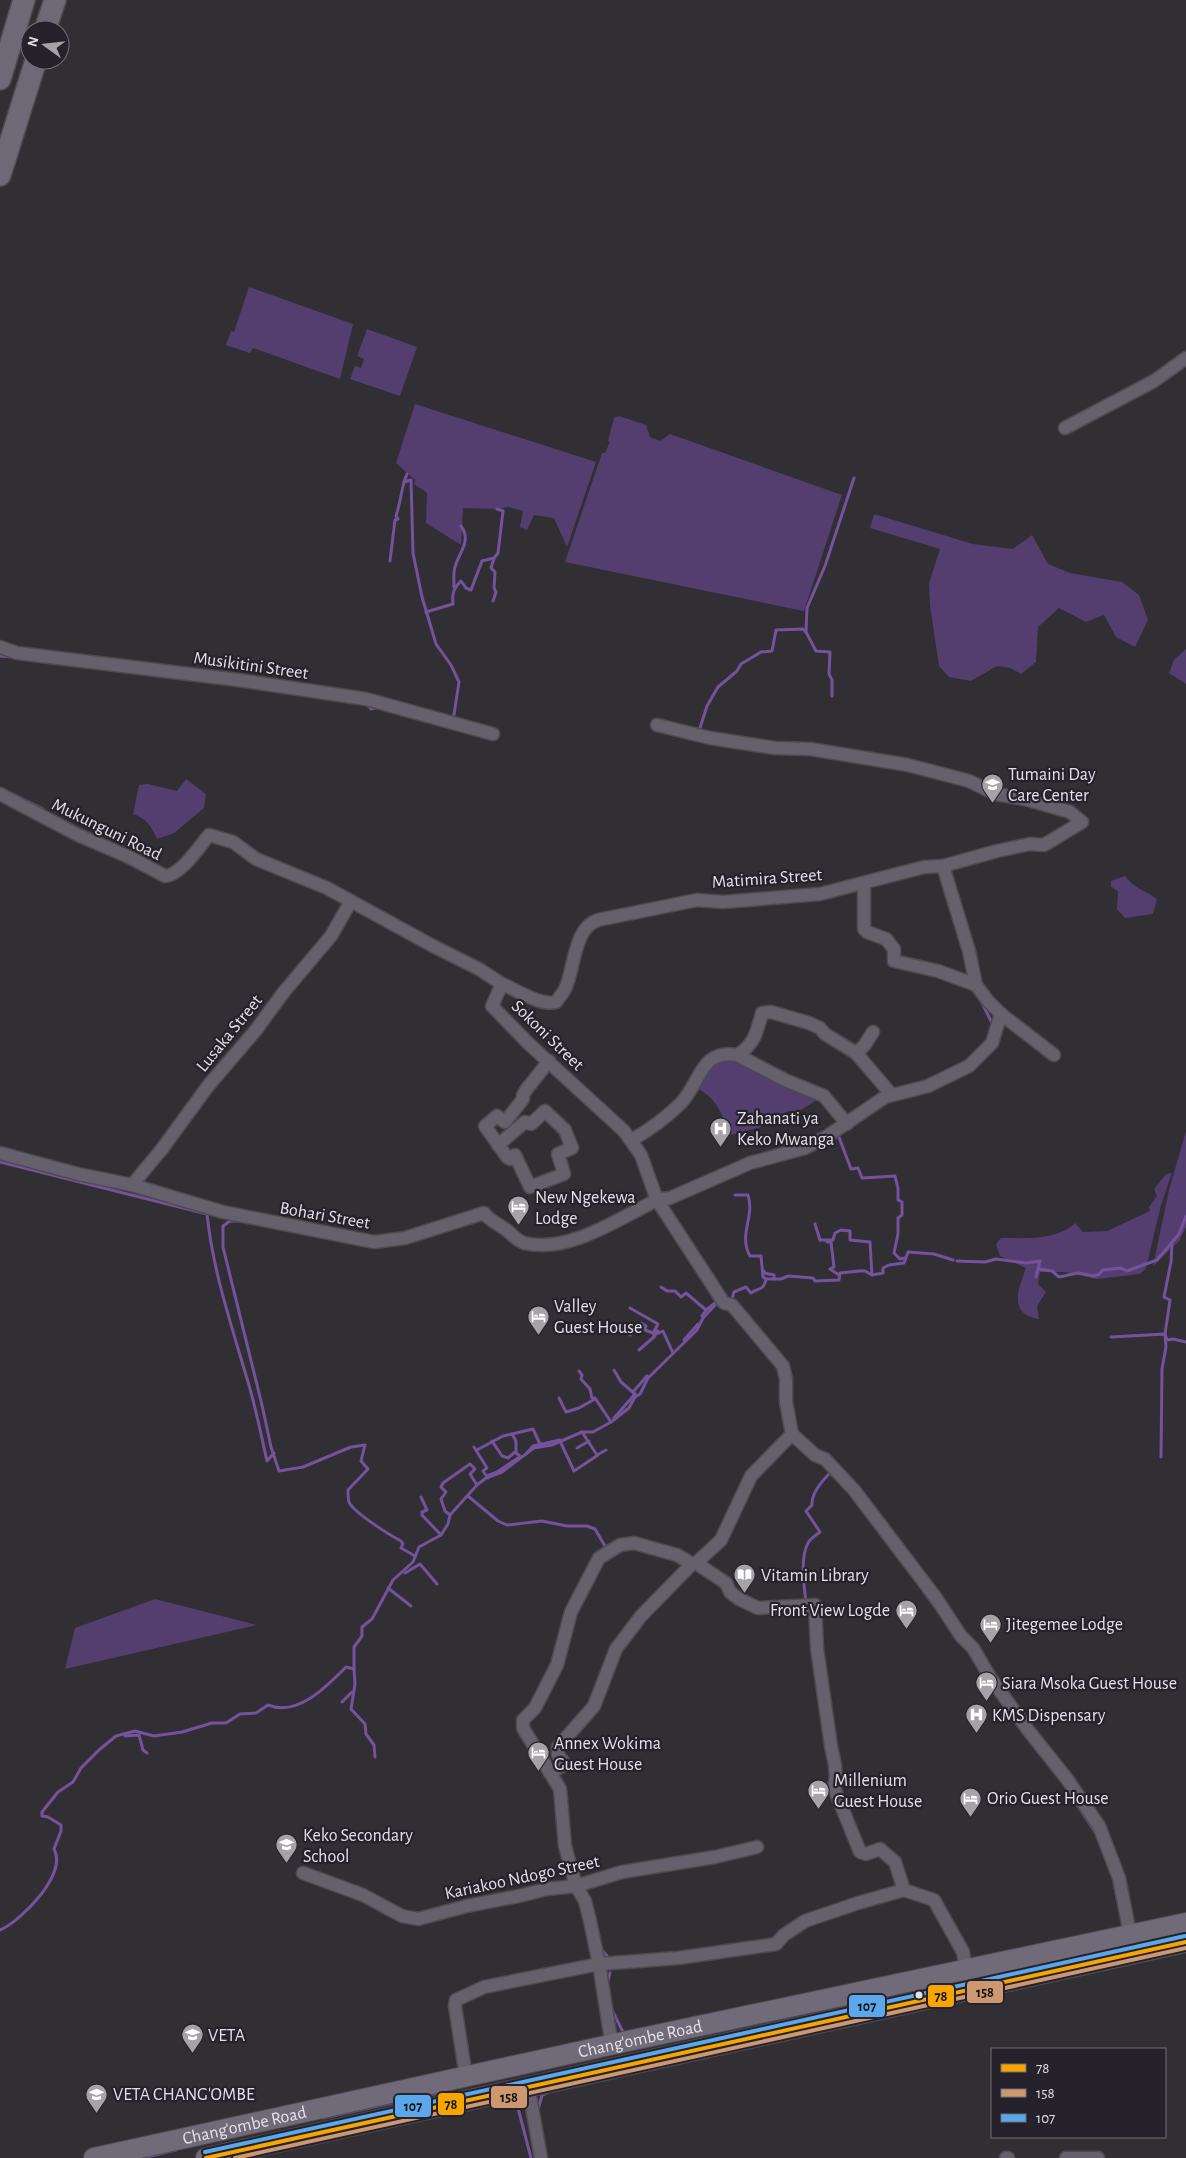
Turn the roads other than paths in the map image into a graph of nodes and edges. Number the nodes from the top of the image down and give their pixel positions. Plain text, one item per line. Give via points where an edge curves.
1 (24, 0) edge
2 (55, 0) edge
3 (48, 20) edge
4 (33, 70) edge
5 (0, 78) edge
6 (0, 175) edge
7 (1186, 358) edge
8 (1065, 428) dead end
9 (0, 647) edge
10 (657, 726) dead end
11 (493, 734) dead end
12 (0, 794) edge
13 (943, 866) junction
14 (864, 883) junction
15 (351, 901) junction
16 (502, 984) junction
17 (976, 985) junction
18 (1001, 1014) junction
19 (873, 1032) dead end
20 (856, 1052) junction
21 (1054, 1055) dead end
22 (737, 1056) junction
23 (549, 1061) junction
24 (892, 1094) junction
25 (847, 1124) junction
26 (633, 1142) junction
27 (498, 1145) junction
28 (0, 1154) edge
29 (132, 1185) junction
30 (657, 1200) junction
31 (792, 1434) junction
32 (694, 1564) junction
33 (550, 1773) junction
34 (757, 1847) dead end
35 (302, 1873) dead end
36 (576, 1886) junction
37 (904, 1890) junction
38 (1186, 1923) edge
39 (1130, 1934) junction
40 (1186, 1942) edge
41 (965, 1963) dead end
42 (599, 1964) junction
43 (612, 2046) junction
44 (466, 2078) junction
45 (528, 2085) junction
46 (94, 2158) edge
47 (206, 2158) edge
48 (541, 2158) edge
49 (1066, 2158) edge
50 (1098, 2158) edge

1 - 5 highway
2 - 3 highway
4 - 6 highway
7 - 8 street via 1154,381
9 - 11 street, Musikitini Street via 18,653 366,699
10 - 13 street, Matimira Street via 775,748 824,751 908,764 969,781 996,794 1070,812 1082,822 1044,845 1035,843
12 - 15 street, Mukunguni Road via 165,876 172,876 182,867 209,835 233,842 256,859
13 - 14 street, Matimira Street via 924,867
13 - 17 street
14 - 16 street, Matimira Street via 804,896 723,902 697,900 593,921 584,931 566,989 556,1002 537,999
14 - 17 street via 864,929 886,939 894,949 894,962 938,971
15 - 16 street, Sokoni Street
15 - 29 street, Lusaka Street via 321,950 208,1086
16 - 23 street, Sokoni Street via 492,1006
17 - 18 street
18 - 21 street
18 - 24 street via 992,1043 969,1066 928,1086
19 - 20 street
20 - 22 street via 820,1028 771,1012 762,1013 750,1046
20 - 24 street
22 - 25 street via 824,1096
22 - 26 street via 718,1055 709,1061 682,1102
23 - 26 street, Sokoni Street
23 - 27 street via 505,1122 497,1116 485,1126
24 - 25 street
25 - 30 street via 805,1148 750,1164 670,1198
26 - 30 street, Sokoni Street via 645,1164
27 - 27 street via 525,1122 531,1124 545,1112 565,1130 572,1148 558,1154 564,1174 534,1187 530,1186 515,1155 508,1158
28 - 29 street, Bohari Street
29 - 30 street, Bohari Street via 223,1212 374,1242 405,1238 484,1213 522,1242 552,1246 578,1238
30 - 31 street, Sokoni Street via 724,1303 732,1305 783,1366
31 - 32 street via 751,1476 721,1540
31 - 39 street via 815,1455 825,1458 854,1490 973,1648 990,1677 1099,1826 1119,1878
32 - 33 street via 641,1616 616,1649 594,1706 558,1747 558,1755 565,1764
32 - 33 street via 677,1555 634,1543 620,1545 599,1558 571,1612 554,1672 535,1708 523,1720 523,1728
32 - 37 street via 726,1583 730,1592 739,1599 758,1608 815,1605 817,1648 835,1765 834,1788 860,1852 866,1854 880,1849 895,1862
33 - 36 street via 560,1789 565,1846
34 - 36 street, Kariakoo Ndogo Street via 622,1872
35 - 36 street, Kariakoo Ndogo Street via 363,1895 402,1916 418,1919 547,1889
36 - 42 street via 587,1908
37 - 41 street via 934,1900 963,1952
37 - 42 street via 805,1920 776,1944 678,1958
38 - 39 main road, Chang'ombe Road
39 - 43 main road, Chang'ombe Road
40 - 45 main road, Chang'ombe Road
42 - 43 street
42 - 44 street via 484,1987 456,2000
43 - 44 main road, Chang'ombe Road
44 - 46 main road, Chang'ombe Road
45 - 47 main road, Chang'ombe Road
45 - 48 street
49 - 50 street

